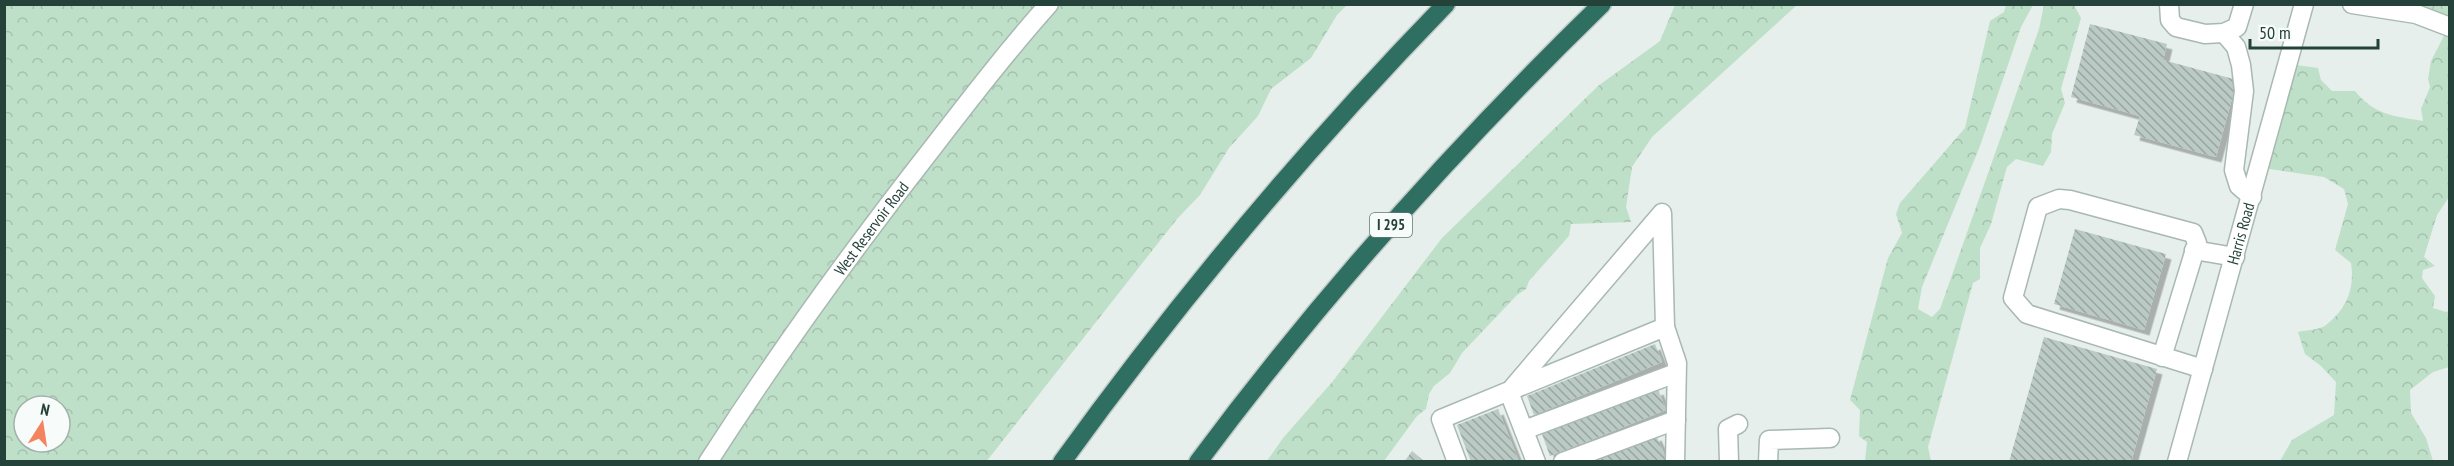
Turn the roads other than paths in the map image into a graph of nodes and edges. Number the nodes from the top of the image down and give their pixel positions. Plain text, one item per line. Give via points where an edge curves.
1 (1049, 4) edge
2 (1446, 4) edge
3 (1602, 4) edge
4 (2169, 4) edge
5 (2244, 4) edge
6 (2304, 4) edge
7 (2352, 4) edge
8 (2418, 10) edge
9 (2450, 27) edge
10 (2224, 33) junction
11 (2252, 197) junction
12 (2194, 250) junction
13 (2235, 257) junction
14 (1665, 327) junction
15 (2162, 357) junction
16 (2203, 369) junction
17 (1676, 373) junction
18 (1509, 392) junction
19 (1676, 420) junction
20 (1738, 424) dead end
21 (1524, 430) junction
22 (1830, 438) dead end
23 (708, 462) edge
24 (1062, 462) edge
25 (1198, 462) edge
26 (1457, 462) edge
27 (1536, 462) edge
28 (1563, 462) edge
29 (1676, 462) edge
30 (1728, 462) edge
31 (1768, 462) edge
32 (2177, 462) edge

1 - 23 street, West Reservoir Road via 883,210 797,327
2 - 24 highway via 1253,217 1167,322
3 - 25 highway, I 295 via 1402,212 1282,353
4 - 10 street via 2170,20 2176,27 2205,34
5 - 10 street via 2237,27
6 - 11 street, Harris Road
7 - 8 street
8 - 9 street
10 - 11 street via 2236,47 2244,91 2234,170 2239,186
11 - 13 street, Harris Road
12 - 13 street
12 - 15 street
12 - 15 street via 2197,243 2193,233 2070,200 2059,199 2038,207 2013,298 2027,314
13 - 16 street, Harris Road
14 - 17 street via 1677,363
14 - 18 street
14 - 18 street via 1662,213
15 - 16 street
16 - 32 street, Harris Road
17 - 19 street
17 - 21 street
18 - 21 street
18 - 26 street via 1441,419
19 - 28 street
19 - 29 street
20 - 30 street via 1728,429
21 - 27 street
22 - 31 street via 1769,440

